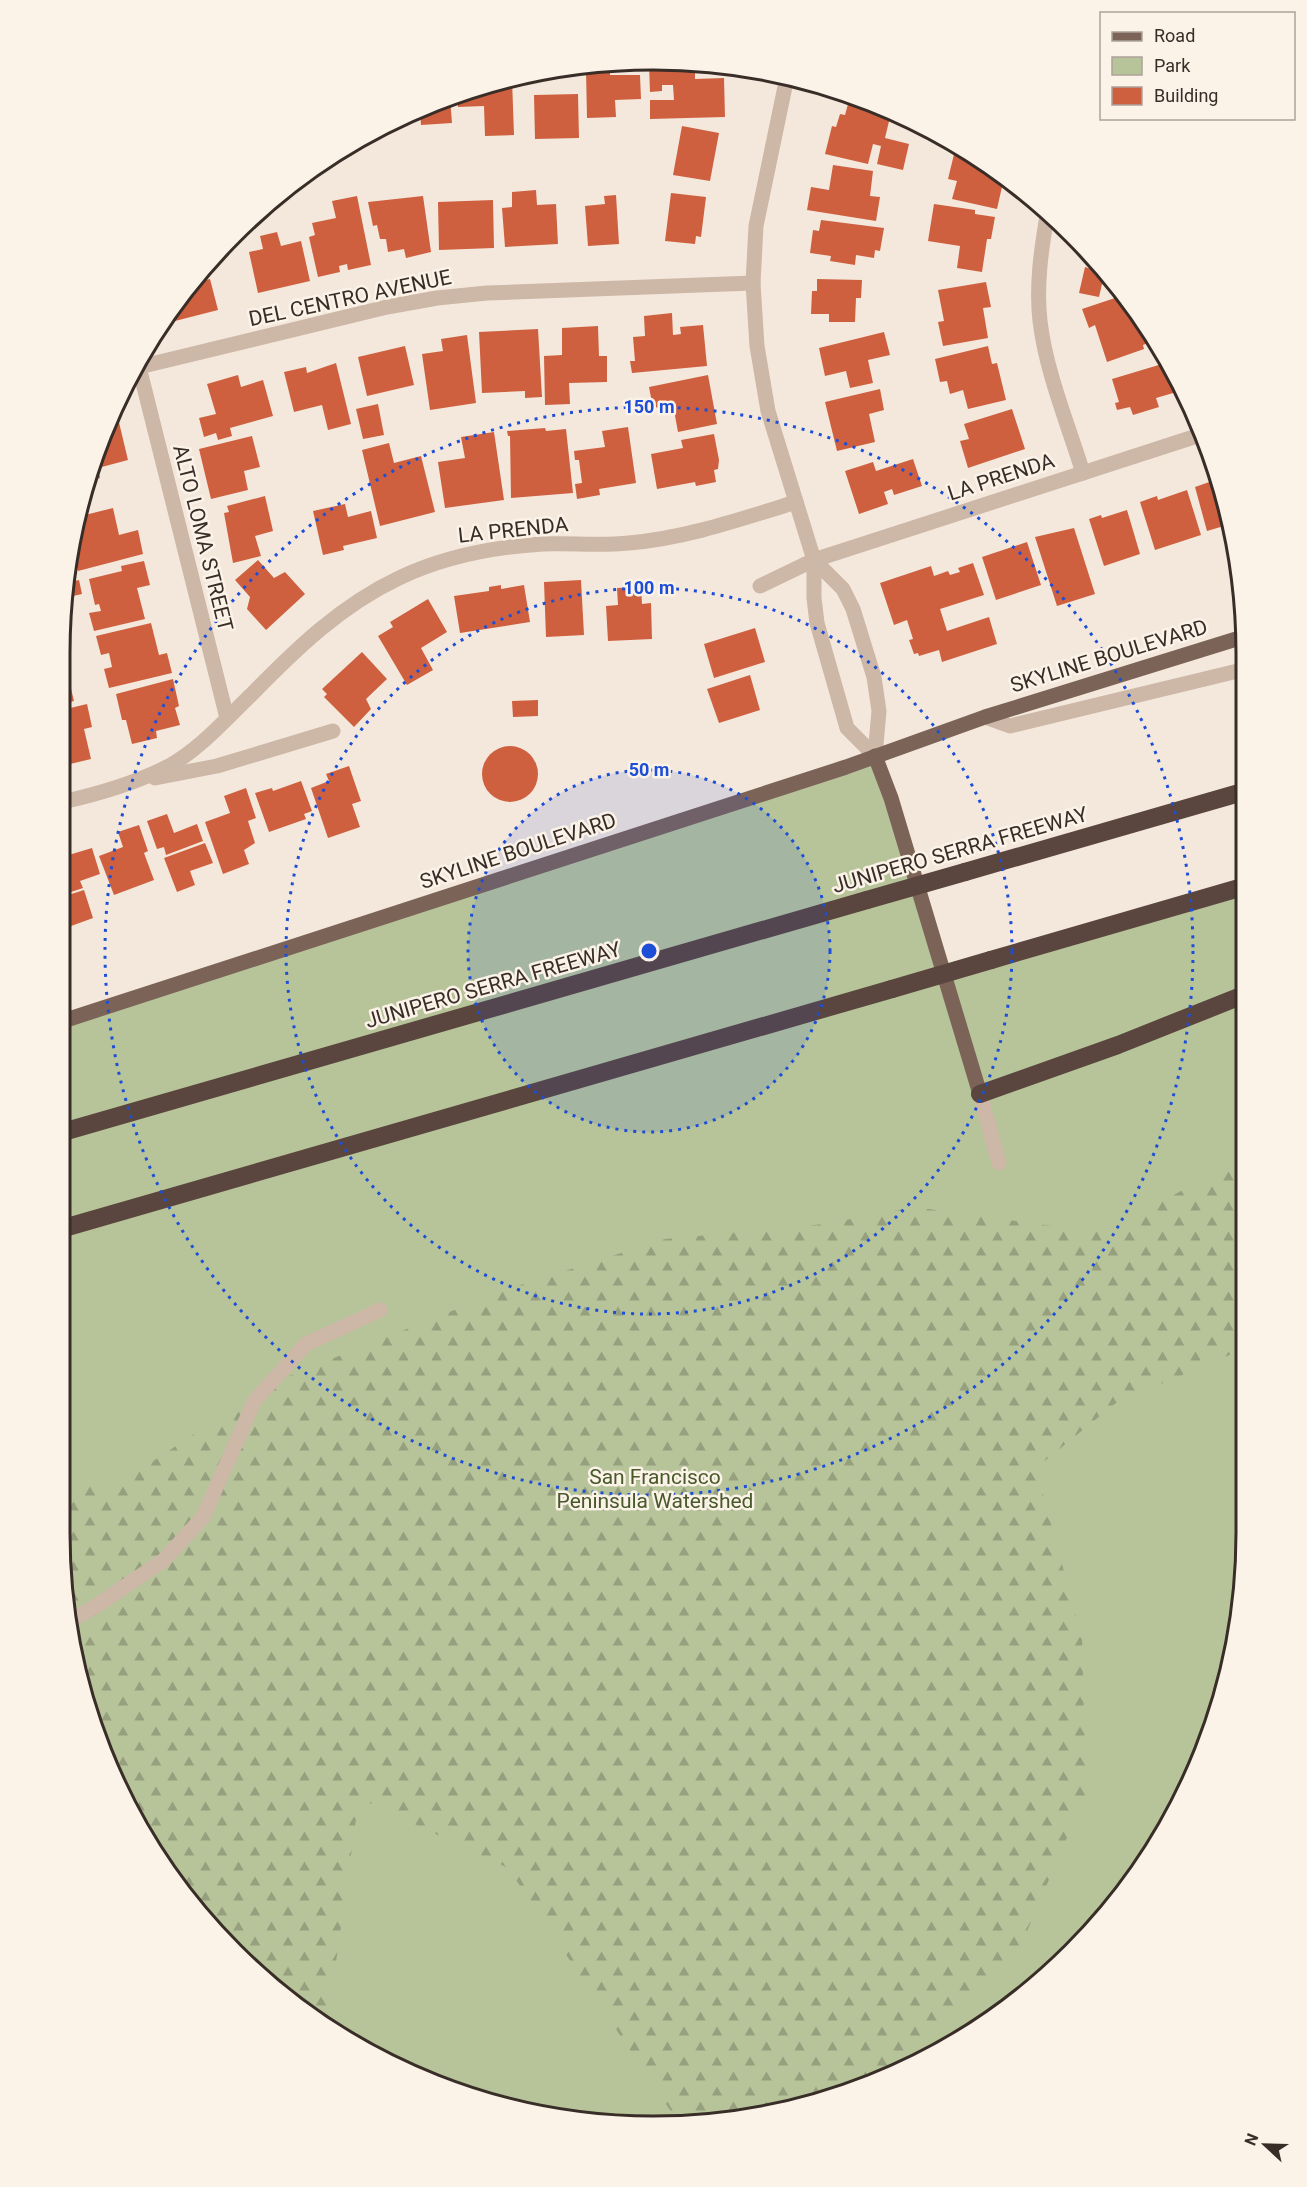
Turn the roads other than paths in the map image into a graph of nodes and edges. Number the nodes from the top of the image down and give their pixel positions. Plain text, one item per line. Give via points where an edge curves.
1 (785, 86) edge
2 (1046, 222) edge
3 (753, 283) junction
4 (147, 365) edge
5 (141, 376) edge
6 (1195, 437) edge
7 (1083, 473) junction
8 (796, 502) junction
9 (814, 560) junction
10 (760, 586) dead end
11 (1236, 639) edge
12 (1236, 671) edge
13 (985, 717) junction
14 (227, 718) junction
15 (333, 730) dead end
16 (875, 756) junction
17 (126, 784) junction
18 (1236, 794) edge
19 (70, 800) edge
20 (1236, 889) edge
21 (1236, 998) edge
22 (70, 1019) edge
23 (980, 1094) junction
24 (70, 1130) edge
25 (999, 1163) dead end
26 (70, 1226) edge
27 (380, 1310) dead end
28 (76, 1617) edge

1 - 3 street via 758,214
2 - 7 street via 1038,264 1040,322
3 - 4 street, DEL CENTRO AVENUE via 487,292 437,298
3 - 8 street via 757,346 768,411
5 - 14 street, ALTO LOMA STREET
6 - 7 street, LA PRENDA
7 - 9 street, LA PRENDA
8 - 9 street
8 - 14 street, LA PRENDA via 675,538 494,548 445,559 400,577 355,602 317,630
9 - 10 street, LA PRENDA
9 - 16 street via 817,623 847,728
9 - 16 street via 843,589 853,609 874,677 879,711
11 - 13 main road, SKYLINE BOULEVARD
12 - 13 street, SKYLINE BOULEVARD via 1010,726
13 - 16 main road, SKYLINE BOULEVARD
14 - 17 street, LA PRENDA via 169,766
15 - 17 street, LA PRENDA via 217,766
16 - 22 main road, SKYLINE BOULEVARD
16 - 23 main road
17 - 19 street, LA PRENDA
18 - 24 highway, JUNIPERO SERRA FREEWAY, bridge
20 - 26 highway, bridge
21 - 23 highway
23 - 25 street
27 - 28 street via 306,1344 255,1400 203,1517 164,1560

